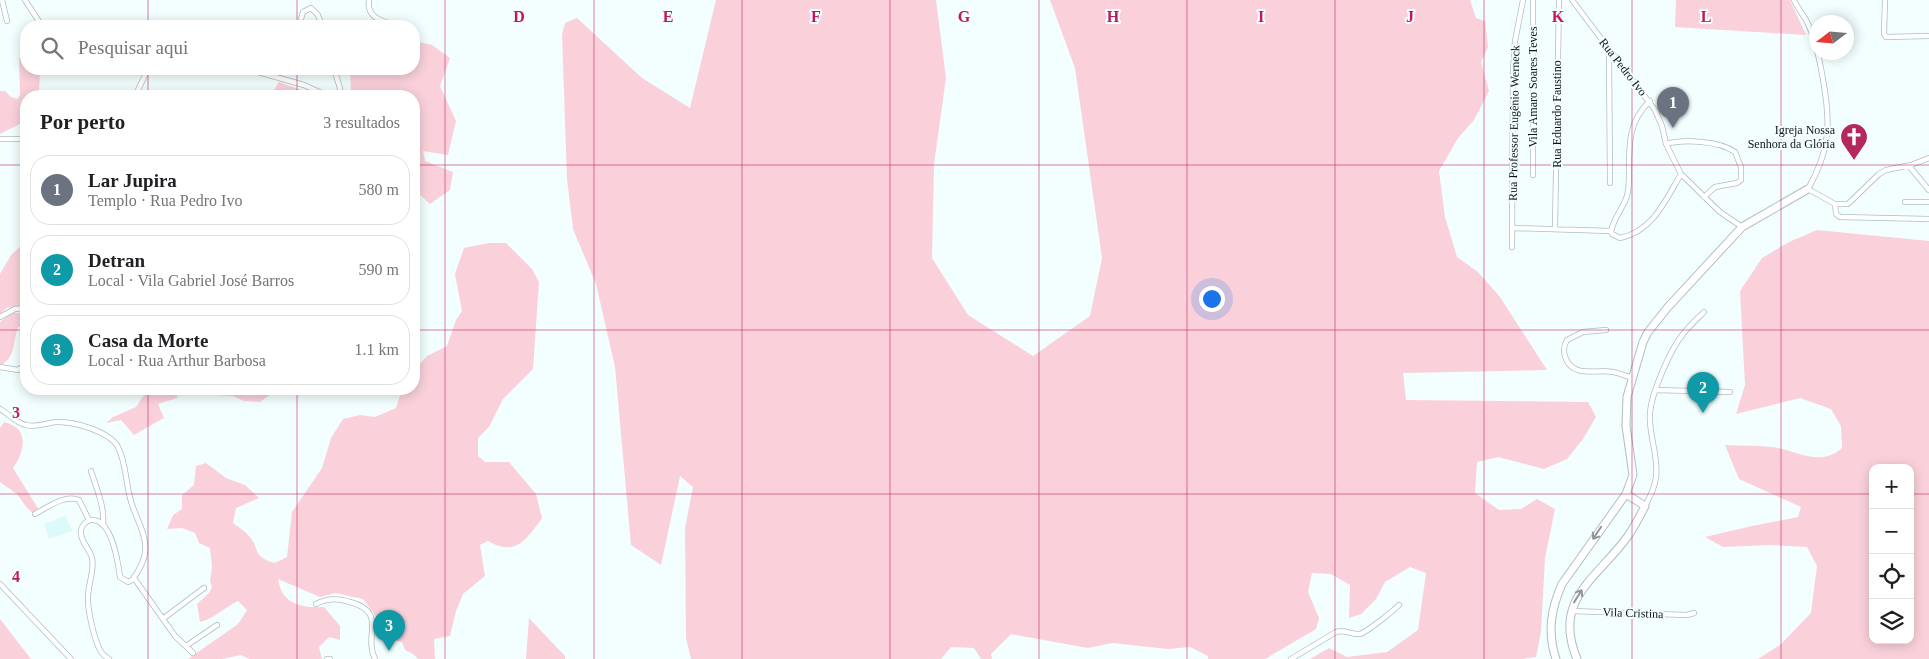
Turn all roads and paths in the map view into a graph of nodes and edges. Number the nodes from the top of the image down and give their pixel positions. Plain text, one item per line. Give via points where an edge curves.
1 (2, 0) edge
2 (25, 0) edge
3 (369, 0) edge
4 (1523, 0) edge
5 (1533, 0) edge
6 (1559, 0) edge
7 (1572, 0) edge
8 (1794, 0) edge
9 (1885, 0) edge
10 (38, 20) edge
11 (301, 20) edge
12 (320, 20) edge
13 (379, 20) edge
14 (7, 21) dead end
15 (1929, 36) edge
16 (1609, 49) junction
17 (145, 75) edge
18 (268, 75) edge
19 (336, 75) edge
20 (138, 90) edge
21 (315, 90) edge
22 (340, 90) edge
23 (1650, 102) junction
24 (0, 139) edge
25 (20, 139) edge
26 (1666, 144) junction
27 (1929, 158) edge
28 (1909, 166) junction
29 (1681, 174) junction
30 (1534, 175) dead end
31 (1610, 184) dead end
32 (1808, 189) junction
33 (1929, 190) edge
34 (1704, 198) junction
35 (1905, 202) dead end
36 (1929, 202) edge
37 (1836, 204) junction
38 (1929, 219) edge
39 (1742, 227) junction
40 (1512, 228) junction
41 (1555, 228) junction
42 (1611, 231) junction
43 (1512, 247) dead end
44 (20, 309) edge
45 (1704, 312) dead end
46 (0, 317) edge
47 (1606, 330) dead end
48 (0, 367) edge
49 (20, 368) edge
50 (1632, 378) junction
51 (1656, 390) junction
52 (1730, 392) dead end
53 (1, 410) edge
54 (90, 471) dead end
55 (1626, 494) junction
56 (1645, 506) junction
57 (35, 514) dead end
58 (89, 520) junction
59 (103, 524) junction
60 (134, 578) junction
61 (0, 584) edge
62 (204, 588) dead end
63 (316, 604) dead end
64 (1399, 605) dead end
65 (1572, 611) junction
66 (1694, 614) dead end
67 (164, 618) junction
68 (217, 625) dead end
69 (186, 646) junction
70 (193, 653) dead end
71 (71, 659) edge
72 (109, 659) edge
73 (375, 659) edge
74 (1291, 659) edge
75 (1556, 659) edge
76 (1577, 659) edge

1 - 14 street
2 - 10 street
3 - 13 street via 369,9
4 - 40 street, Rua Professor Eugênio Werneck via 1513,70
5 - 30 street, Vila Amaro Soares Teves
6 - 41 street, Rua Eduardo Faustino
7 - 16 street, Rua Pedro Ivo
8 - 32 street via 1813,38 1827,119 1826,141
9 - 15 street via 1886,37
11 - 12 street via 303,12 311,8
16 - 23 street, Rua Pedro Ivo
16 - 31 street
17 - 20 street
18 - 21 street
19 - 22 street
23 - 26 street, Rua Pedro Ivo via 1659,118
23 - 42 street via 1638,114 1632,128 1627,195
24 - 25 street
26 - 29 street, Rua Pedro Ivo
26 - 34 street via 1695,141 1735,152 1741,167 1741,180 1714,187
27 - 28 street
28 - 33 street
28 - 37 street via 1886,170 1853,201
29 - 34 street, Rua Pedro Ivo
29 - 42 street via 1652,220 1643,228 1620,238
32 - 37 street
32 - 39 street
34 - 39 street, Rua Pedro Ivo
35 - 36 street
37 - 38 street via 1836,214 1840,217
39 - 50 street via 1653,324 1643,342
40 - 41 street
40 - 43 street, Rua Professor Eugênio Werneck
41 - 42 street
44 - 46 street
45 - 51 street via 1670,354
47 - 50 street via 1583,332 1567,340 1564,352 1567,361 1582,371 1613,372
48 - 49 street
50 - 55 street via 1626,397 1626,414 1633,474
51 - 52 street
51 - 56 street via 1650,411 1650,428 1656,478
53 - 60 street via 25,425 55,422 89,428 117,445 132,507 147,545
54 - 59 street via 102,508
55 - 56 street
55 -> 75 street via 1562,584 1555,599 1551,638
65 -> 56 street via 1574,601 1628,536
57 - 58 street via 73,497 79,500
58 - 59 street
58 - 72 street via 81,530 92,558 88,600 99,648
59 - 60 street via 113,541 120,577 128,582
60 - 67 street
61 - 71 street
62 - 67 street
63 - 73 street via 335,598 359,604 367,610 374,628 370,646
64 - 74 street via 1366,631 1358,634 1336,632
65 - 66 street, Vila Cristina
65 - 76 street via 1569,634
67 - 69 street
68 - 69 street
69 - 70 street

